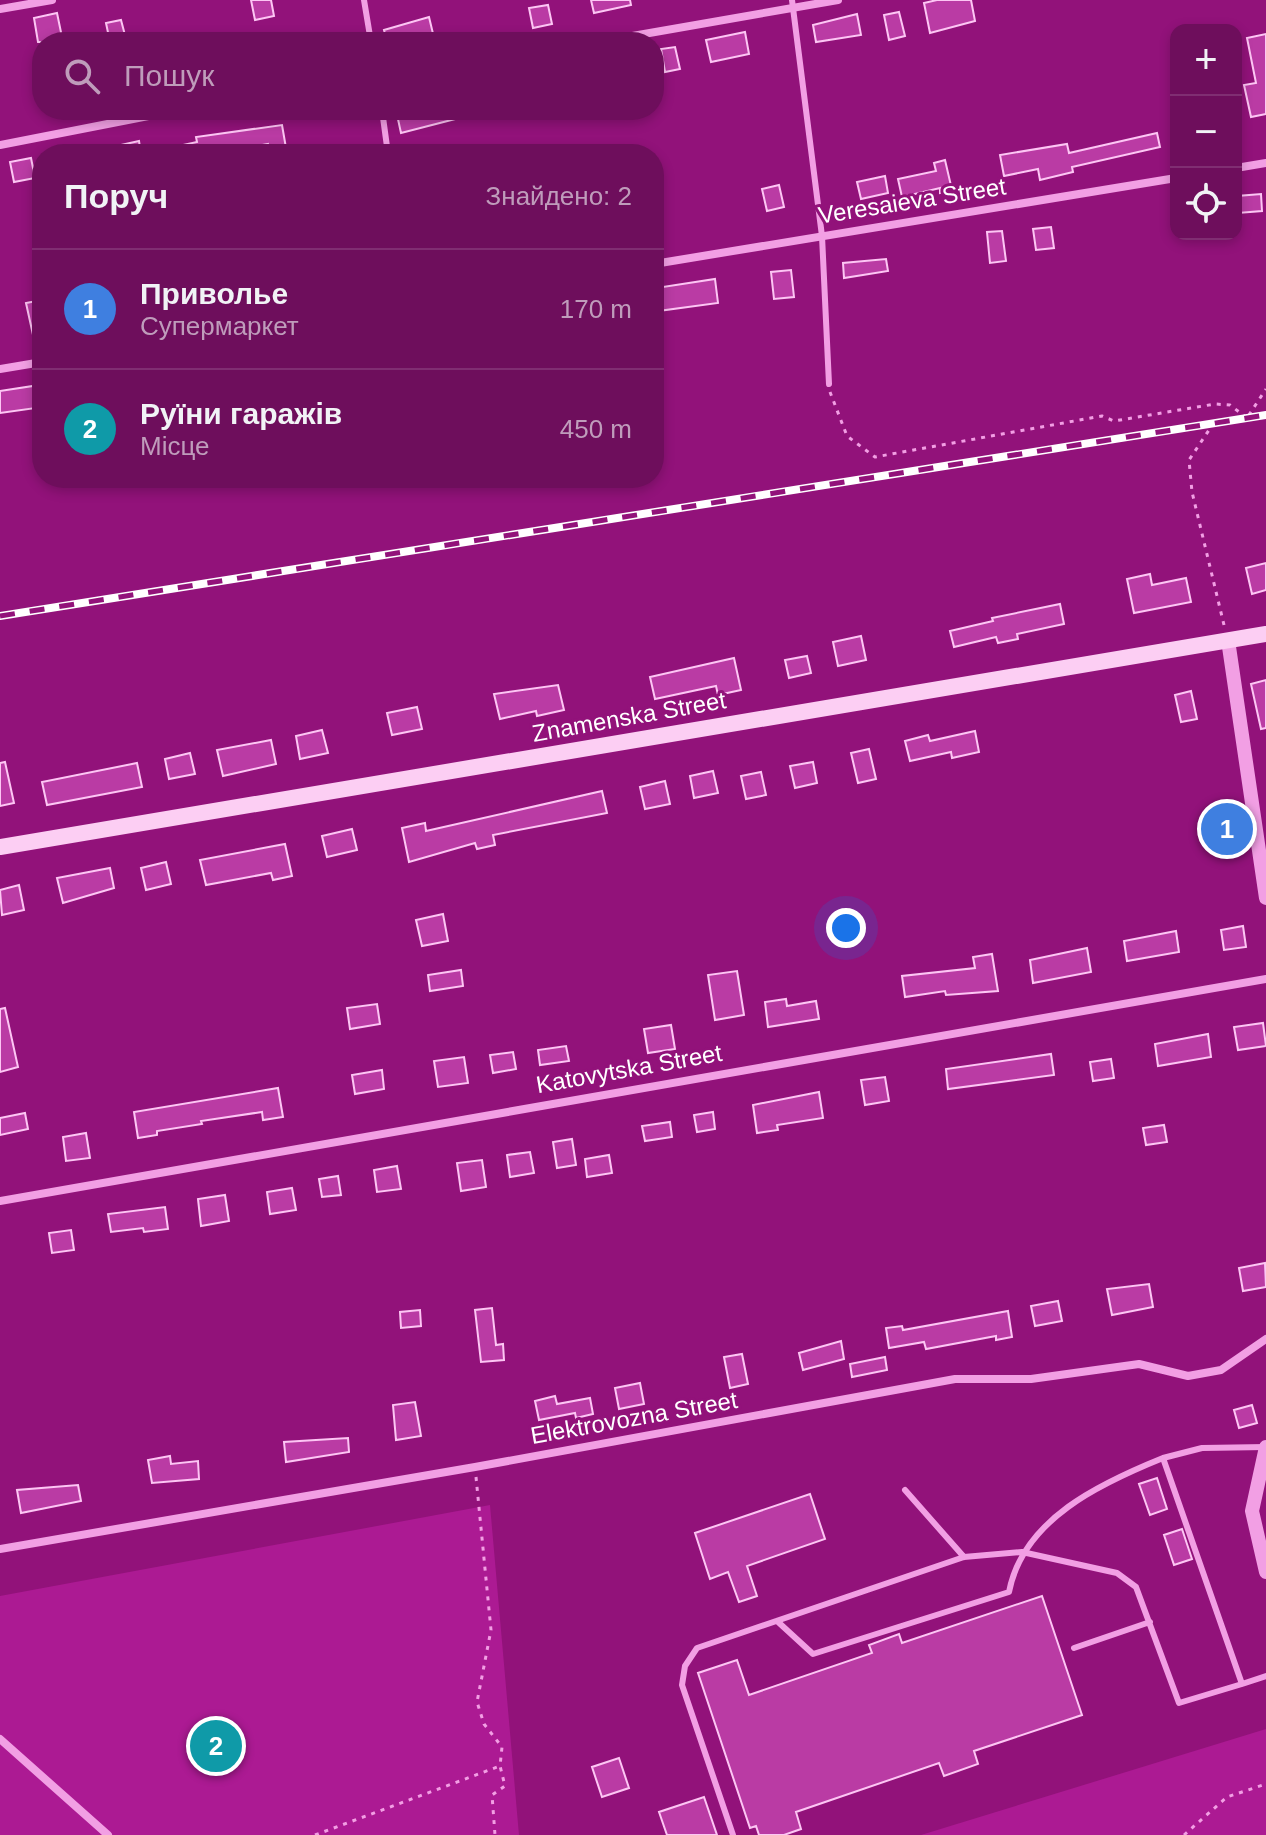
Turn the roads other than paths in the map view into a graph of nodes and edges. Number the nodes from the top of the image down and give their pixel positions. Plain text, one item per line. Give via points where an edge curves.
1 (52, 0) edge
2 (364, 0) edge
3 (838, 0) edge
4 (793, 4) edge
5 (0, 9) edge
6 (369, 32) edge
7 (649, 32) edge
8 (128, 120) edge
9 (383, 120) edge
10 (387, 144) edge
11 (0, 145) edge
12 (1266, 163) edge
13 (1242, 167) edge
14 (1170, 179) edge
15 (822, 236) junction
16 (664, 262) edge
17 (32, 364) edge
18 (0, 369) edge
19 (829, 384) road end
20 (1266, 634) edge
21 (1228, 640) junction
22 (0, 847) edge
23 (1266, 898) edge
24 (1266, 979) edge
25 (0, 1201) edge
26 (1266, 1339) edge
27 (1266, 1447) edge
28 (1163, 1458) junction
29 (905, 1490) dead end
30 (0, 1549) edge
31 (1022, 1552) junction
32 (964, 1557) junction
33 (1266, 1572) edge
34 (777, 1621) junction
35 (1150, 1622) junction
36 (1074, 1648) dead end
37 (1266, 1676) edge
38 (1242, 1684) junction
39 (0, 1739) edge
40 (108, 1835) edge
41 (733, 1835) edge

1 - 5 street
2 - 6 lane
3 - 4 street
4 - 7 street
4 - 15 lane
8 - 11 street
9 - 10 lane
12 - 13 street
14 - 15 street, Veresaieva Street
15 - 16 street, Veresaieva Street
15 - 19 lane
17 - 18 street
20 - 21 main road, Znamenska Street
21 - 22 main road, Znamenska Street
21 - 23 street
24 - 25 street, Katovytska Street
26 - 30 street, Elektrovozna Street via 1221,1370 1188,1376 1139,1364 1031,1379 955,1379
27 - 28 lane via 1202,1448
27 - 33 street via 1252,1511
28 - 31 lane via 1093,1488
28 - 38 lane
29 - 32 lane
31 - 32 lane
31 - 34 lane via 1009,1592 813,1654
31 - 35 lane via 1117,1573 1136,1587
32 - 34 lane
34 - 41 lane via 697,1648 685,1666 682,1685
35 - 36 lane
35 - 38 lane via 1179,1703
37 - 38 lane
39 - 40 street

